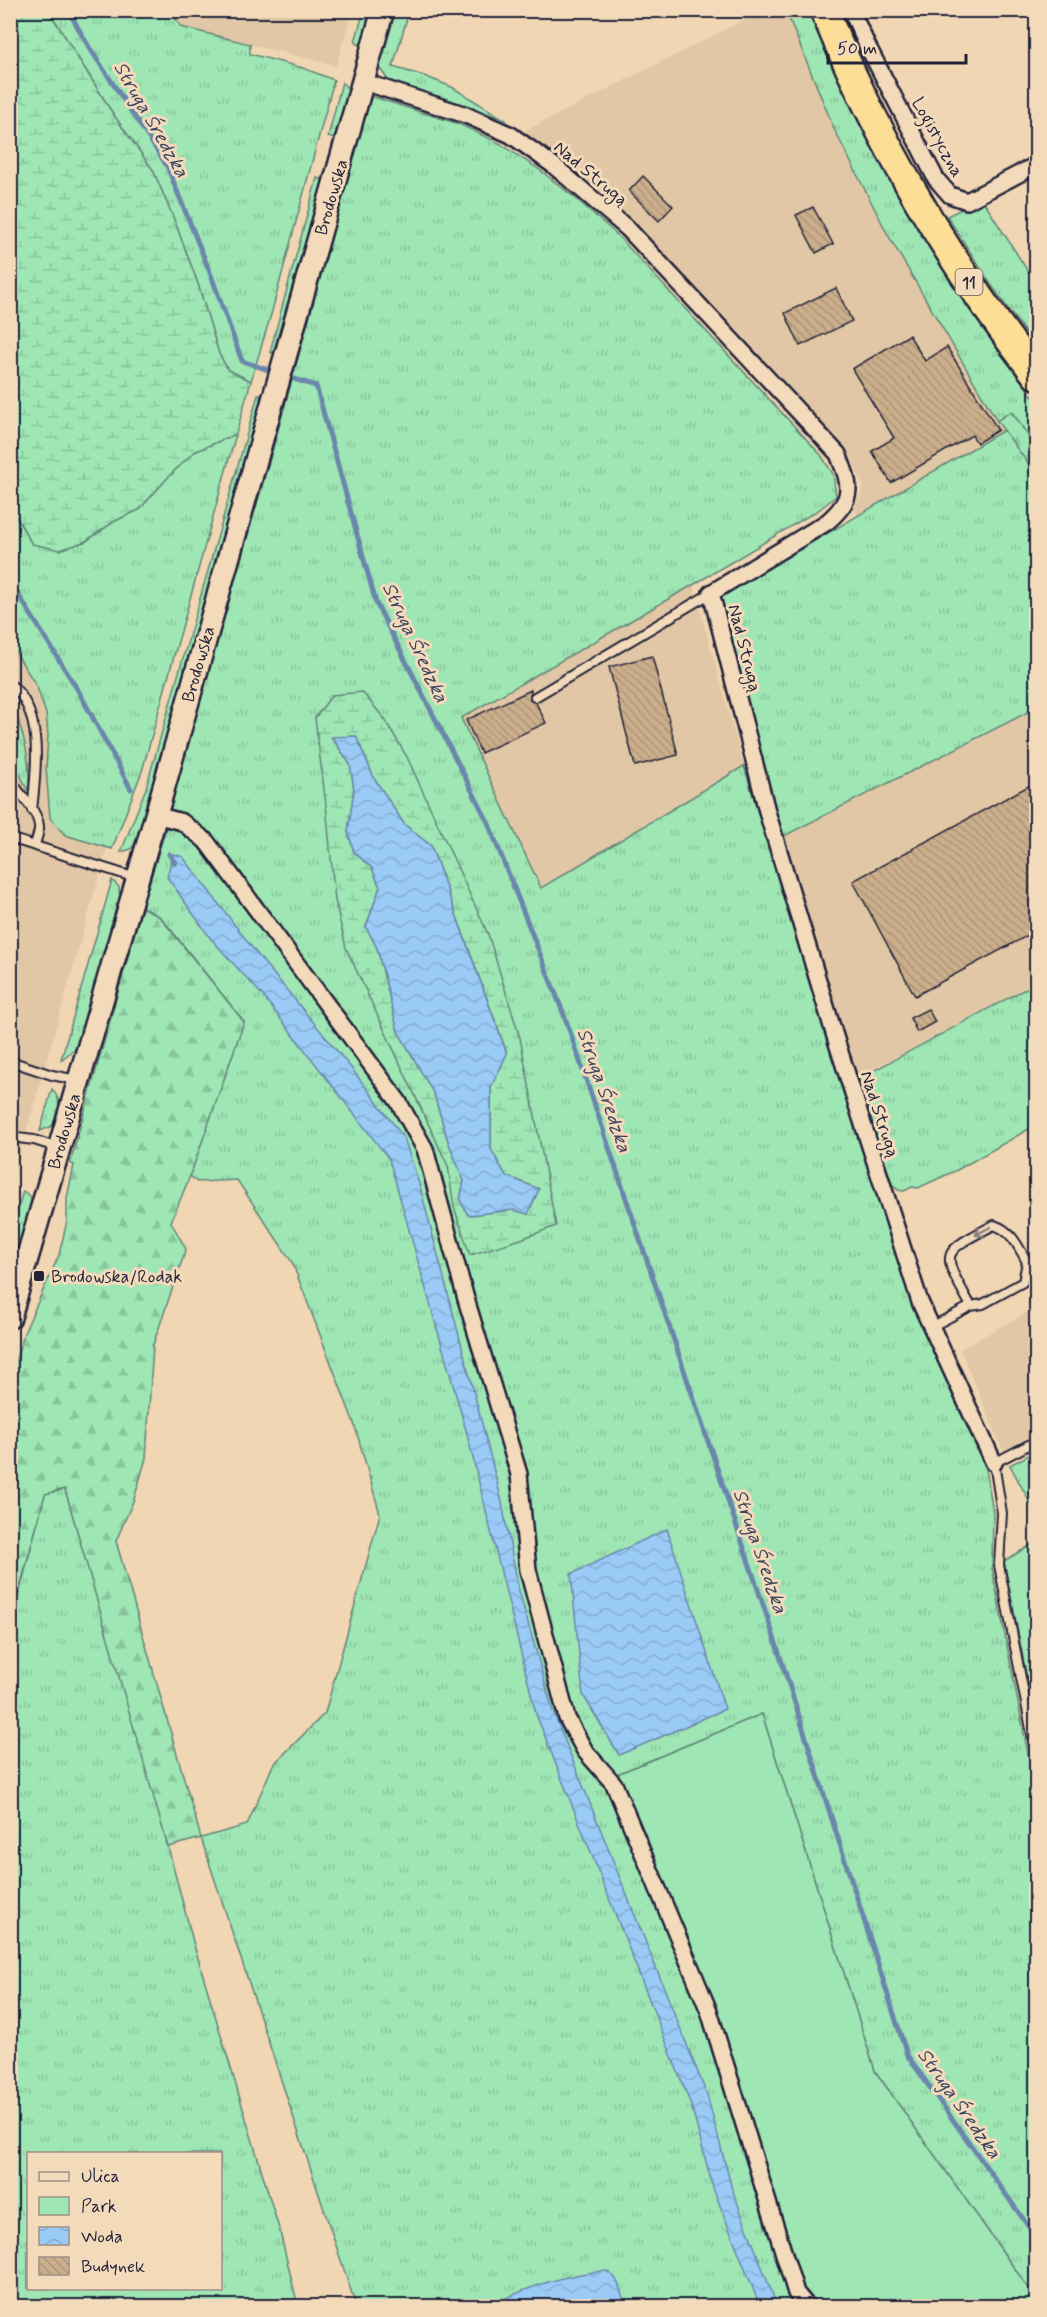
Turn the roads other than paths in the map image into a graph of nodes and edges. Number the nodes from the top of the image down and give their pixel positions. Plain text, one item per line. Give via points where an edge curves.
1 (383, 10) edge
2 (824, 10) edge
3 (851, 10) edge
4 (364, 82) junction
5 (1036, 165) edge
6 (1036, 375) edge
7 (711, 593) junction
8 (10, 684) edge
9 (535, 697) dead end
10 (10, 778) edge
11 (32, 810) junction
12 (157, 812) junction
13 (10, 838) edge
14 (35, 845) junction
15 (140, 871) junction
16 (10, 1061) edge
17 (79, 1080) junction
18 (10, 1101) edge
19 (10, 1113) edge
20 (10, 1137) edge
21 (59, 1148) junction
22 (12, 1304) edge
23 (971, 1306) junction
24 (931, 1327) junction
25 (1036, 1441) edge
26 (994, 1463) junction
27 (1036, 1755) edge
28 (807, 2307) edge

1 - 4 street, Brodowska
2 - 6 highway, 11 via 874,118 930,219 995,321
3 - 5 street, Logistyczna via 936,178 950,195 967,201
4 - 7 street, Nad Strugą via 466,115 511,135 553,165 628,229 838,454 849,491 841,510
4 - 12 street, Brodowska
7 - 9 lane
7 - 24 street, Nad Strugą via 768,815 866,1133
8 - 11 lane via 31,714 37,746
10 - 11 lane
11 - 14 lane via 39,826
12 - 15 street, Brodowska
12 - 28 street via 182,822 206,841 398,1101 425,1149 519,1474 528,1570 567,1718 585,1751 614,1784 709,2011 796,2293
13 - 14 lane
14 - 15 lane
15 - 17 street, Brodowska
16 - 17 lane
17 - 21 street, Brodowska
18 - 19 lane
20 - 21 lane
21 - 22 street, Brodowska
23 -> 23 lane via 984,1304 1023,1282 1027,1262 1005,1228 994,1225 950,1253 948,1265
23 - 24 lane
24 - 26 street, Nad Strugą
25 - 26 lane
26 - 27 lane via 1002,1513 999,1566

